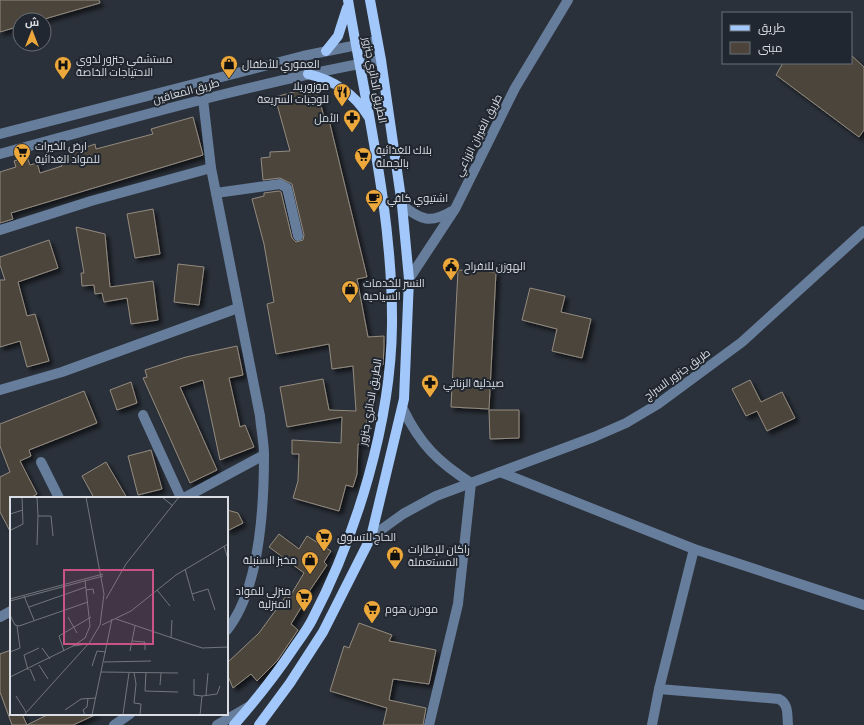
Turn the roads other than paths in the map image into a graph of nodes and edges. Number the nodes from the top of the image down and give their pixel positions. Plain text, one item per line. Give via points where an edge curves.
1 (348, 0) edge
2 (370, 0) edge
3 (568, 0) edge
4 (377, 41) junction
5 (356, 45) junction
6 (326, 51) junction
7 (381, 60) junction
8 (360, 64) junction
9 (308, 74) junction
10 (203, 99) junction
11 (371, 122) junction
12 (0, 134) edge
13 (0, 154) edge
14 (211, 168) junction
15 (216, 193) junction
16 (402, 205) junction
17 (455, 208) junction
18 (0, 230) edge
19 (864, 231) edge
20 (298, 236) dead end
21 (409, 279) junction
22 (238, 308) junction
23 (0, 390) edge
24 (403, 409) junction
25 (143, 415) dead end
26 (264, 455) junction
27 (41, 462) dead end
28 (500, 472) junction
29 (471, 483) junction
30 (58, 497) edge
31 (181, 497) edge
32 (186, 497) edge
33 (372, 538) junction
34 (694, 549) junction
35 (864, 605) edge
36 (10, 612) edge
37 (0, 618) edge
38 (228, 629) edge
39 (659, 689) junction
40 (252, 705) junction
41 (129, 715) edge
42 (114, 725) edge
43 (218, 725) edge
44 (234, 725) edge
45 (259, 725) edge
46 (429, 725) edge
47 (652, 725) edge
48 (788, 725) edge

1 - 5 main road, الطريق الدائري جنزور
1 - 6 main road via 342,27
2 - 4 main road, الطريق الدائري جنزور
3 - 17 street, طريق الغيران الزراعي via 515,88
4 - 5 street, طريق المعاقين
4 - 7 main road, الطريق الدائري جنزور
5 - 6 street, طريق المعاقين
5 - 8 main road, الطريق الدائري جنزور
6 - 12 street, طريق المعاقين
7 - 8 street, طريق المعاقين
7 - 16 main road, الطريق الدائري جنزور
8 - 9 street, طريق المعاقين
8 - 11 main road, الطريق الدائري جنزور
9 - 10 street, طريق المعاقين
9 - 11 main road via 322,77 346,90 356,99
10 - 13 street, طريق المعاقين
10 - 14 street
11 - 40 main road, الطريق الدائري جنزور via 384,211 392,325 389,372 374,455 351,534 312,621
14 - 15 street
14 - 18 street via 91,201
15 - 20 street via 280,184 287,188
15 - 22 street
16 - 17 street via 414,214 431,220
16 - 21 main road, الطريق الدائري جنزور
17 - 21 street, طريق الغيران الزراعي
19 - 28 street, طريق جنزور السراج via 742,342 658,404 626,423
21 - 24 main road, الطريق الدائري جنزور via 407,366
22 - 23 street via 62,372
22 - 26 street via 260,416
24 - 29 street via 414,432 430,452 449,469
24 - 33 main road, الطريق الدائري جنزور
25 - 31 street
26 - 32 street
26 - 38 street via 258,548 246,597
27 - 30 street
28 - 29 street, طريق جنزور السراج
28 - 34 street
29 - 33 street, طريق جنزور السراج via 420,504
29 - 46 street via 458,604
33 - 45 main road, الطريق الدائري جنزور via 323,632 290,684
34 - 35 street
34 - 39 street
36 - 37 street
39 - 47 street
39 - 48 street via 779,699 787,706
40 - 43 street
40 - 44 main road, الطريق الدائري جنزور
41 - 42 street

